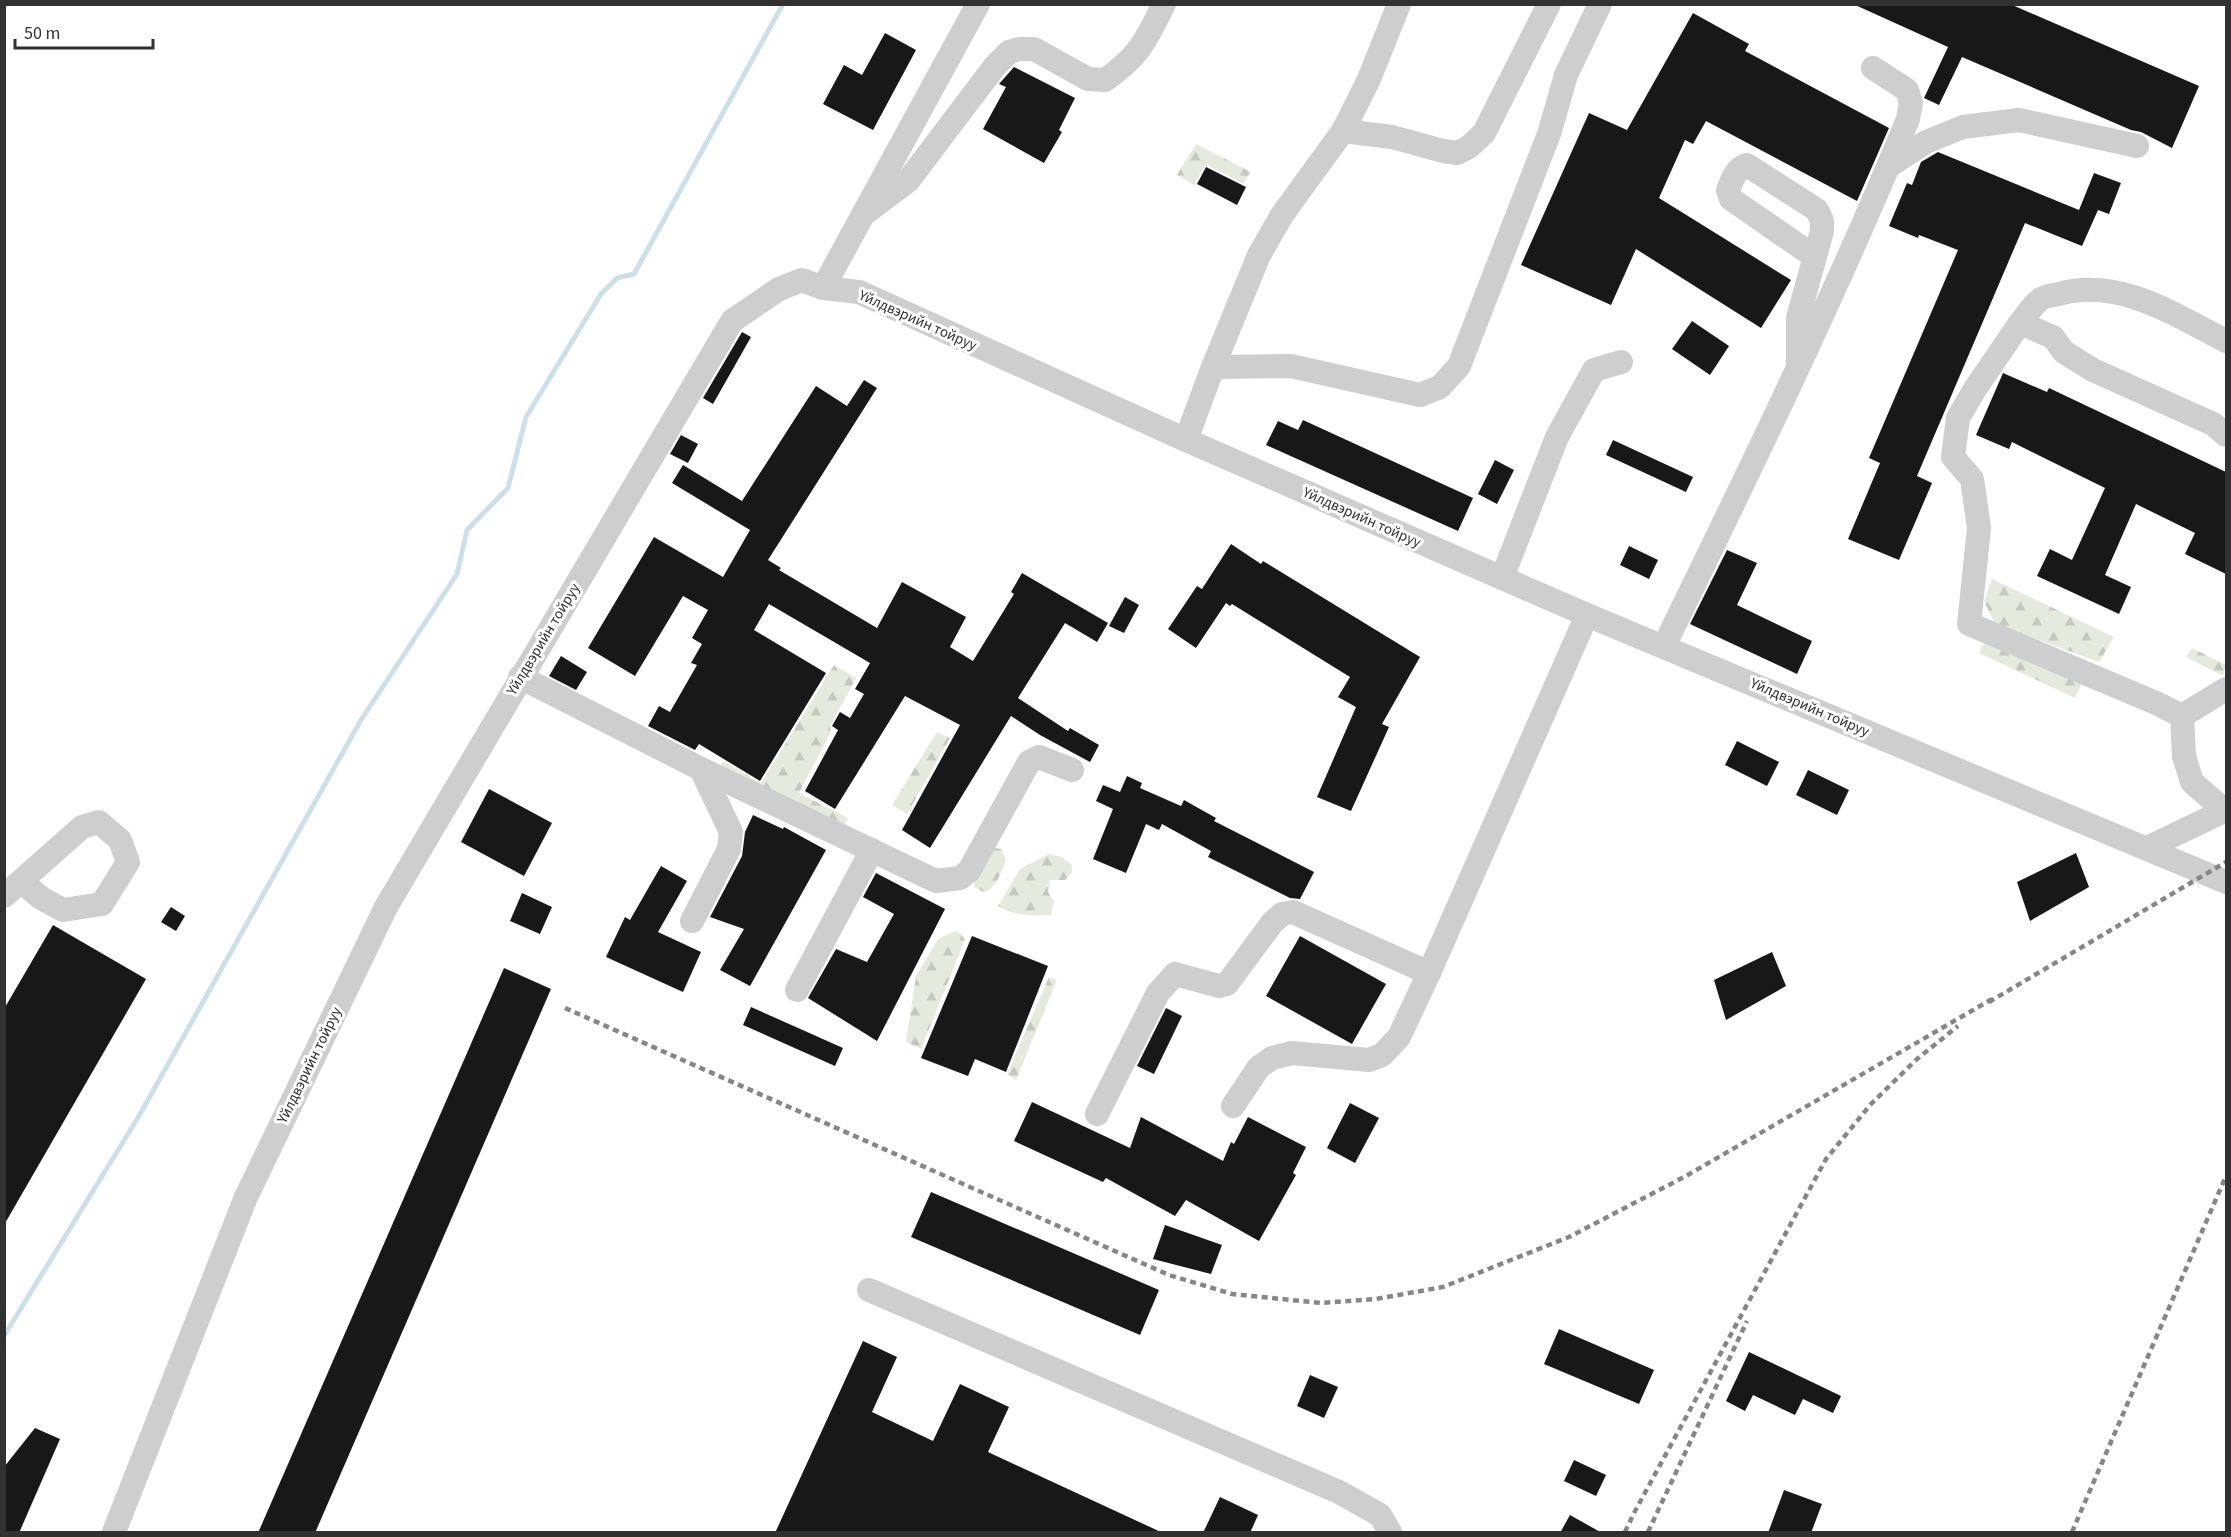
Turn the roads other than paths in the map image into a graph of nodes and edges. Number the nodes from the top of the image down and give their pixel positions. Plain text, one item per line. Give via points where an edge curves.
1 (978, 4) edge
2 (1164, 4) edge
3 (1399, 4) edge
4 (1549, 4) edge
5 (1600, 4) edge
6 (1873, 68) dead end
7 (1343, 131) junction
8 (2137, 146) dead end
9 (1889, 166) junction
10 (864, 214) junction
11 (1815, 257) dead end
12 (823, 288) junction
13 (2020, 323) junction
14 (2226, 341) edge
15 (1621, 362) dead end
16 (1213, 367) junction
17 (1798, 371) junction
18 (2226, 435) edge
19 (1186, 440) junction
20 (1502, 578) junction
21 (1587, 615) junction
22 (1664, 646) junction
23 (520, 678) junction
24 (2226, 689) edge
25 (2182, 716) junction
26 (701, 769) junction
27 (1072, 770) dead end
28 (2226, 810) edge
29 (2147, 848) junction
30 (872, 850) junction
31 (2226, 882) edge
32 (692, 921) dead end
33 (1429, 973) junction
34 (797, 990) dead end
35 (1233, 1106) dead end
36 (1097, 1114) dead end
37 (869, 1290) dead end
38 (114, 1533) edge
39 (1390, 1533) edge

1 - 10 lane
2 - 10 lane via 1143,47 1128,64 1105,80 1088,79 1034,49 1009,52 908,181
3 - 7 lane
4 - 7 lane via 1484,133 1469,147 1457,153 1392,137
5 - 16 lane via 1566,75 1550,134 1459,366 1440,387 1420,395 1291,366
6 - 9 lane via 1907,90 1911,104
7 - 16 lane via 1282,215 1259,255
8 - 9 lane via 2019,120 1962,127 1926,142
9 - 17 lane
10 - 12 lane
11 - 17 lane via 1798,318
12 - 19 lane, Үйлдвэрийн тойруу via 859,292
12 - 23 lane, Үйлдвэрийн тойруу via 802,280 779,289 732,321
13 - 14 lane via 2041,299 2089,289 2139,299
13 - 18 lane via 2053,337 2064,352 2093,370 2213,424
13 - 25 lane via 1959,418 1953,457 1972,479 1979,528 1969,624
15 - 20 lane via 1594,370 1580,394 1557,437
16 - 19 lane
17 - 22 lane
19 - 20 lane, Үйлдвэрийн тойруу
20 - 21 lane, Үйлдвэрийн тойруу
21 - 22 lane, Үйлдвэрийн тойруу
21 - 33 lane
22 - 29 lane, Үйлдвэрийн тойруу
23 - 26 lane
23 - 38 lane, Үйлдвэрийн тойруу via 386,907 246,1197
24 - 25 lane
25 - 28 lane via 2184,756 2192,782
26 - 30 lane
26 - 32 lane via 731,832 729,849
27 - 30 lane via 1039,757 1029,762 969,871 960,878 936,881
28 - 29 lane
29 - 31 lane, Үйлдвэрийн тойруу
30 - 34 lane
33 - 35 lane via 1399,1037 1382,1055 1369,1060 1292,1053 1272,1058 1258,1066
33 - 36 lane via 1293,912 1282,914 1227,984 1219,986 1175,974 1158,993
37 - 39 lane via 1339,1492 1380,1515

